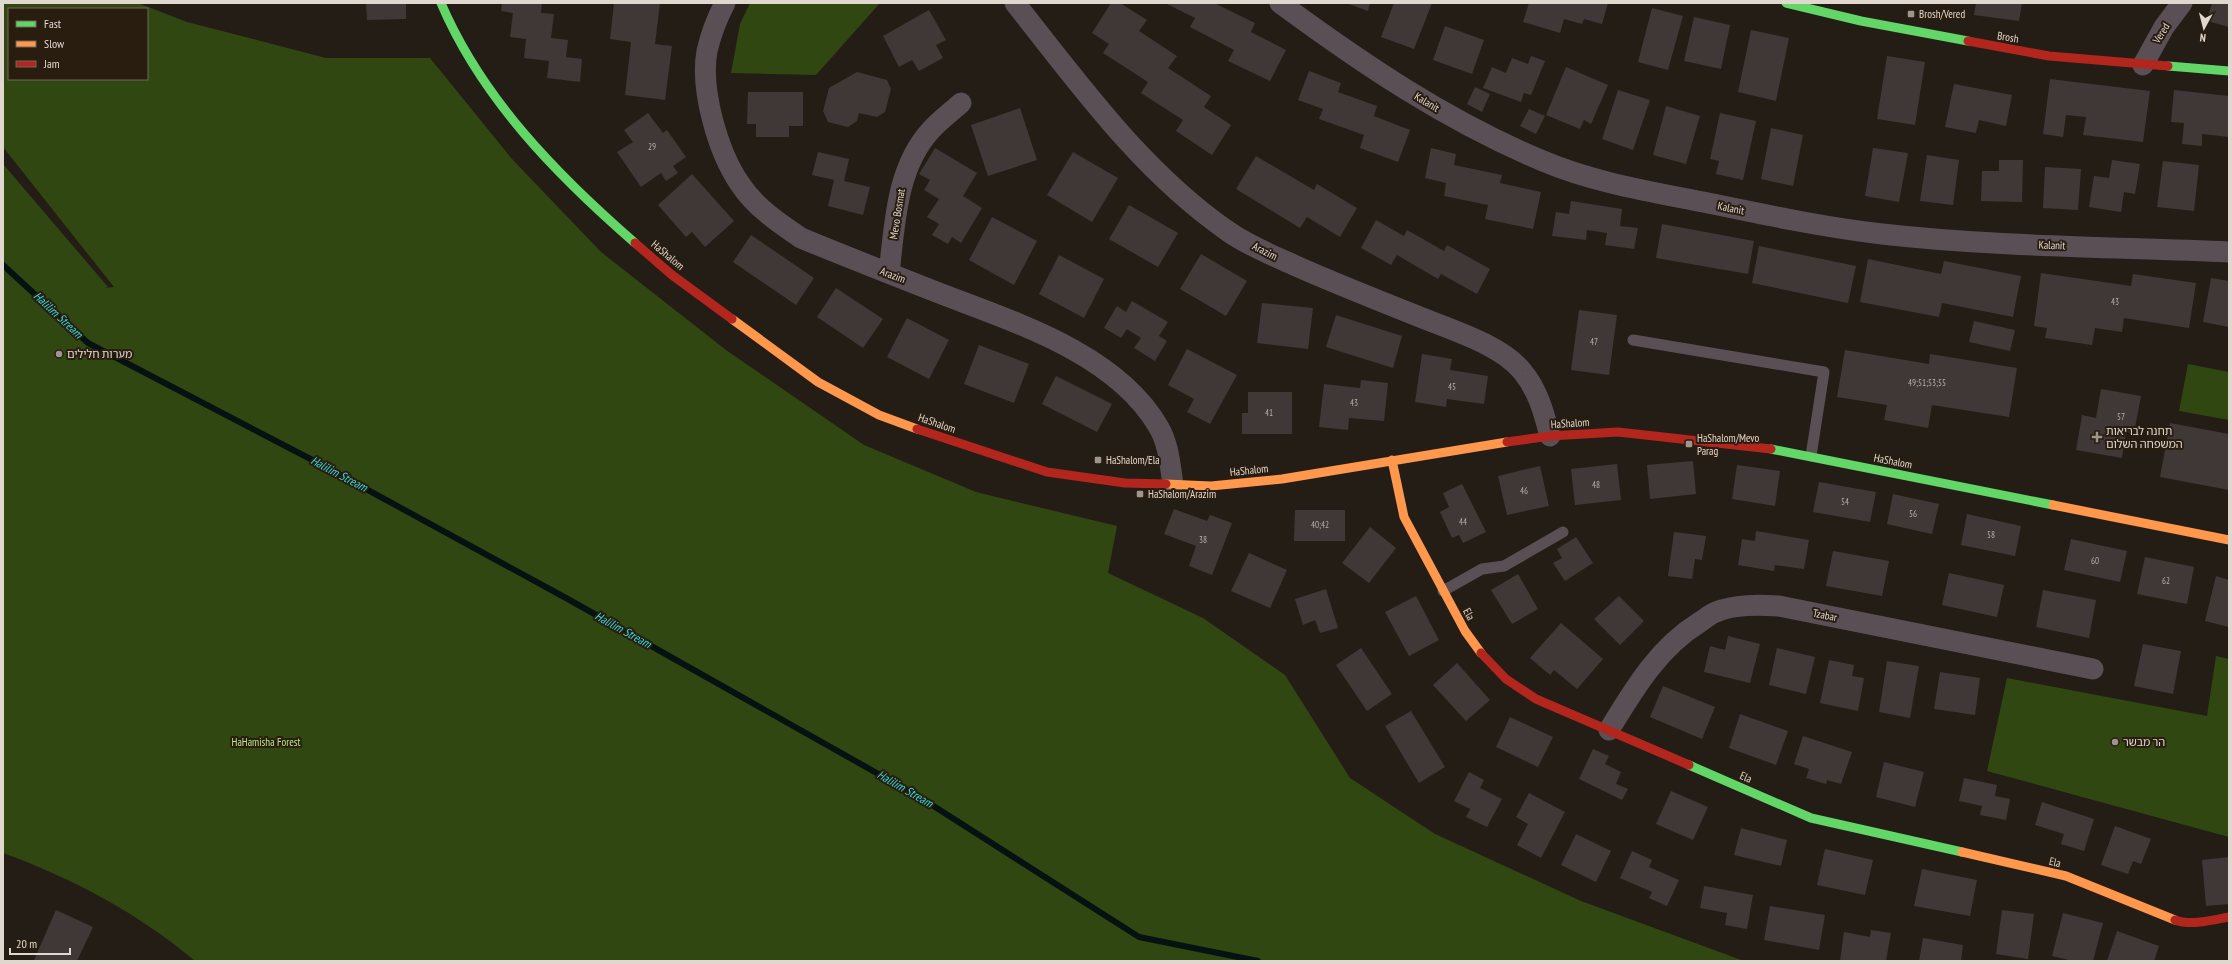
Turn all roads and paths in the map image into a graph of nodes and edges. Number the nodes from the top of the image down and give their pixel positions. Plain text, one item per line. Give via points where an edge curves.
1 (441, 3) edge
2 (725, 3) edge
3 (1015, 3) edge
4 (1280, 3) edge
5 (1786, 3) edge
6 (2182, 3) edge
7 (2143, 65) junction
8 (2229, 71) edge
9 (961, 103) dead end
10 (2229, 252) edge
11 (889, 273) junction
12 (1633, 340) dead end
13 (1550, 436) junction
14 (1811, 456) junction
15 (1392, 460) junction
16 (1173, 485) junction
17 (1563, 532) dead end
18 (2229, 540) edge
19 (1443, 591) junction
20 (2094, 669) dead end
21 (1609, 730) junction
22 (2229, 917) edge

1 - 16 street, HaShalom via 478,73 509,117 562,174 613,224 672,275 818,382 879,415 1047,472 1125,483
2 - 11 street, Arazim via 716,20 707,52 707,83 711,118 723,153 740,185 769,215 801,238
3 - 13 street, Arazim via 1135,151 1181,194 1230,233 1275,257 1453,330 1498,352 1522,370 1538,396
4 - 10 street, Kalanit via 1387,78 1481,133 1545,162 1600,180 1816,225 1882,234 1969,242
5 - 7 street, Brosh via 1861,21 2049,56
6 - 7 street, Vered via 2164,27
7 - 8 street, Brosh
9 - 11 street, Mevo Bosmat via 931,130 913,155 899,192
11 - 16 street, Arazim via 1045,335 1107,372 1146,407 1159,427 1168,448
12 - 14 lane via 1824,372
13 - 14 street, HaShalom via 1618,432 1756,446
13 - 15 street, HaShalom
14 - 18 street, HaShalom
15 - 16 street, HaShalom via 1282,479 1211,486
15 - 19 street, Ela via 1404,517
17 - 19 lane via 1504,566 1482,569
19 - 21 street, Ela via 1465,631 1486,660 1506,679 1536,699
20 - 21 street, Tzabar via 1779,606 1750,605 1716,612 1689,628 1664,650 1635,687
21 - 22 street, Ela via 1811,818 2066,876 2180,922

